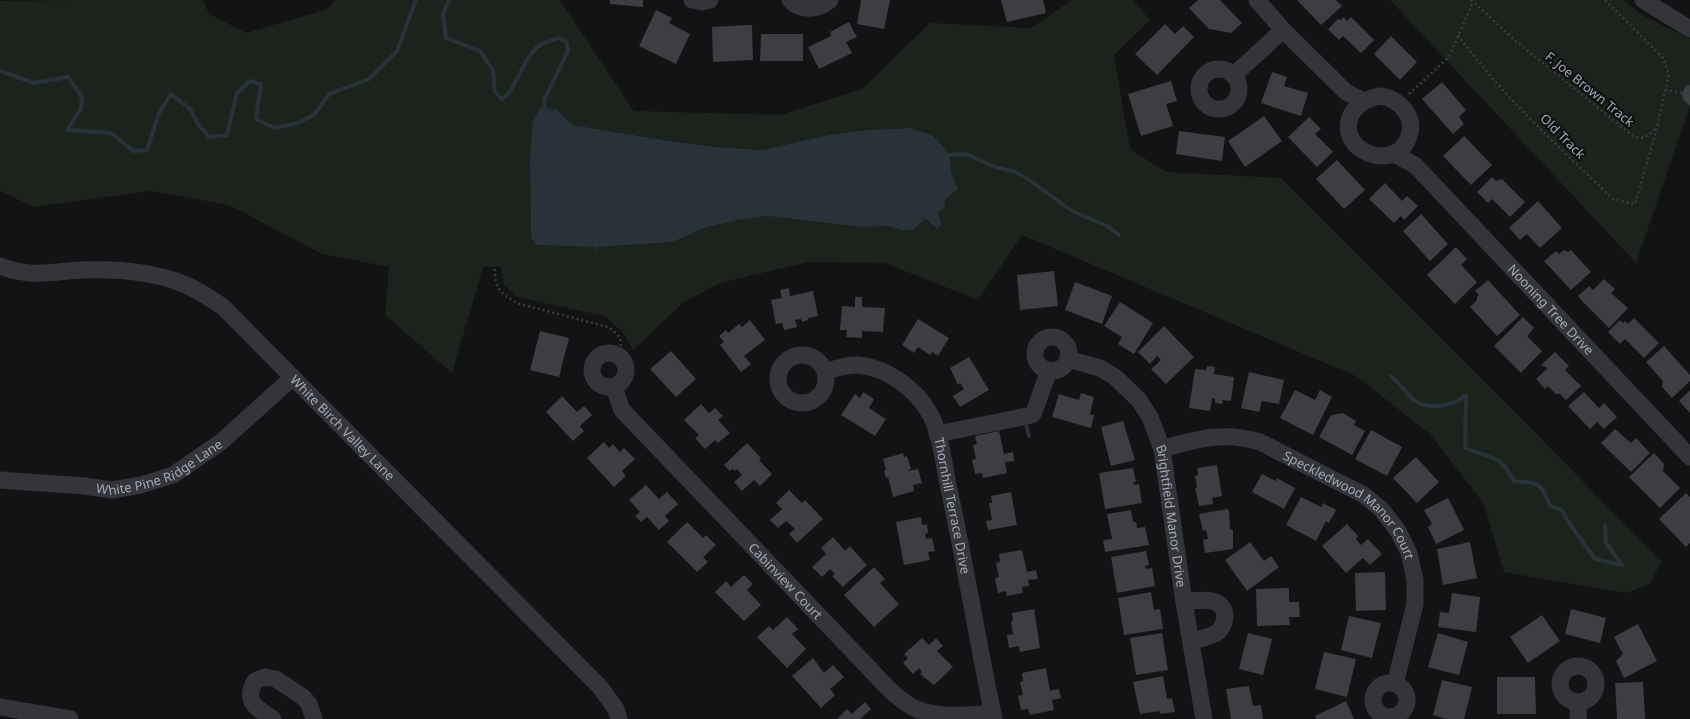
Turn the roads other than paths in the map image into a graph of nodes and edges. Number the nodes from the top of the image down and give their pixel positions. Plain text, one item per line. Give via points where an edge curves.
1 (692, 0) edge
2 (710, 0) edge
3 (790, 0) edge
4 (830, 0) edge
5 (1257, 0) edge
6 (1643, 0) edge
7 (1690, 27) edge
8 (1283, 30) junction
9 (1234, 75) dead end
10 (1359, 106) junction
11 (1406, 142) junction
12 (1394, 154) junction
13 (1413, 162) junction
14 (0, 266) edge
15 (1068, 359) junction
16 (1049, 370) junction
17 (826, 372) dead end
18 (292, 378) junction
19 (614, 387) junction
20 (937, 434) junction
21 (1162, 449) junction
22 (1690, 457) edge
23 (0, 480) edge
24 (1184, 602) junction
25 (1191, 641) junction
26 (1395, 684) dead end
27 (1579, 702) dead end
28 (0, 707) edge
29 (994, 716) edge
30 (70, 719) edge
31 (273, 719) edge
32 (314, 719) edge
33 (619, 719) edge
34 (1204, 719) edge
35 (1578, 719) edge

1 - 2 street
3 - 4 street via 808,9 824,5
5 - 8 street
6 - 7 street
8 - 9 street
8 - 10 street
10 - 11 street via 1370,98 1381,96 1402,106 1410,121 1410,134
10 - 12 street via 1348,126 1350,137 1359,149 1372,155
11 - 12 street via 1400,151
11 - 13 street
12 - 13 street
13 - 22 street, Nooning Tree Drive
14 - 18 street, White Birch Valley Lane via 32,274 82,270 124,272 160,276 181,283 201,292 223,307
15 - 16 street via 1062,367
15 - 16 street via 1069,353 1065,342 1055,337 1044,339 1036,348 1035,354 1039,364
15 - 21 street, Brightfield Manor Drive via 1100,368 1126,386 1150,418
16 - 20 street via 1032,415
17 - 20 street, Thornhill Terrace Drive via 838,367 858,365 884,372 905,384 921,401 931,415
18 - 23 street, White Pine Ridge Lane via 221,442 173,474 141,485 112,490
18 - 33 street, White Birch Valley Lane via 600,687 616,710
19 - 19 street via 623,381 626,370 623,360 617,355 603,354 594,362 592,374 602,386
19 - 29 street, Cabinview Court via 622,410 870,669 902,699 927,714
20 - 29 street, Thornhill Terrace Drive
21 - 24 street, Brightfield Manor Drive
21 - 26 street, Speckledwood Manor Court via 1208,437 1245,437 1260,442 1364,495 1382,510 1398,531 1409,553 1415,580 1415,604
24 - 25 street, Brightfield Manor Drive
24 - 25 street via 1213,601 1225,614 1218,632
25 - 34 street, Brightfield Manor Drive
27 - 35 street
28 - 30 street
31 - 32 street via 252,702 252,686 255,681 265,677 276,679 303,696

